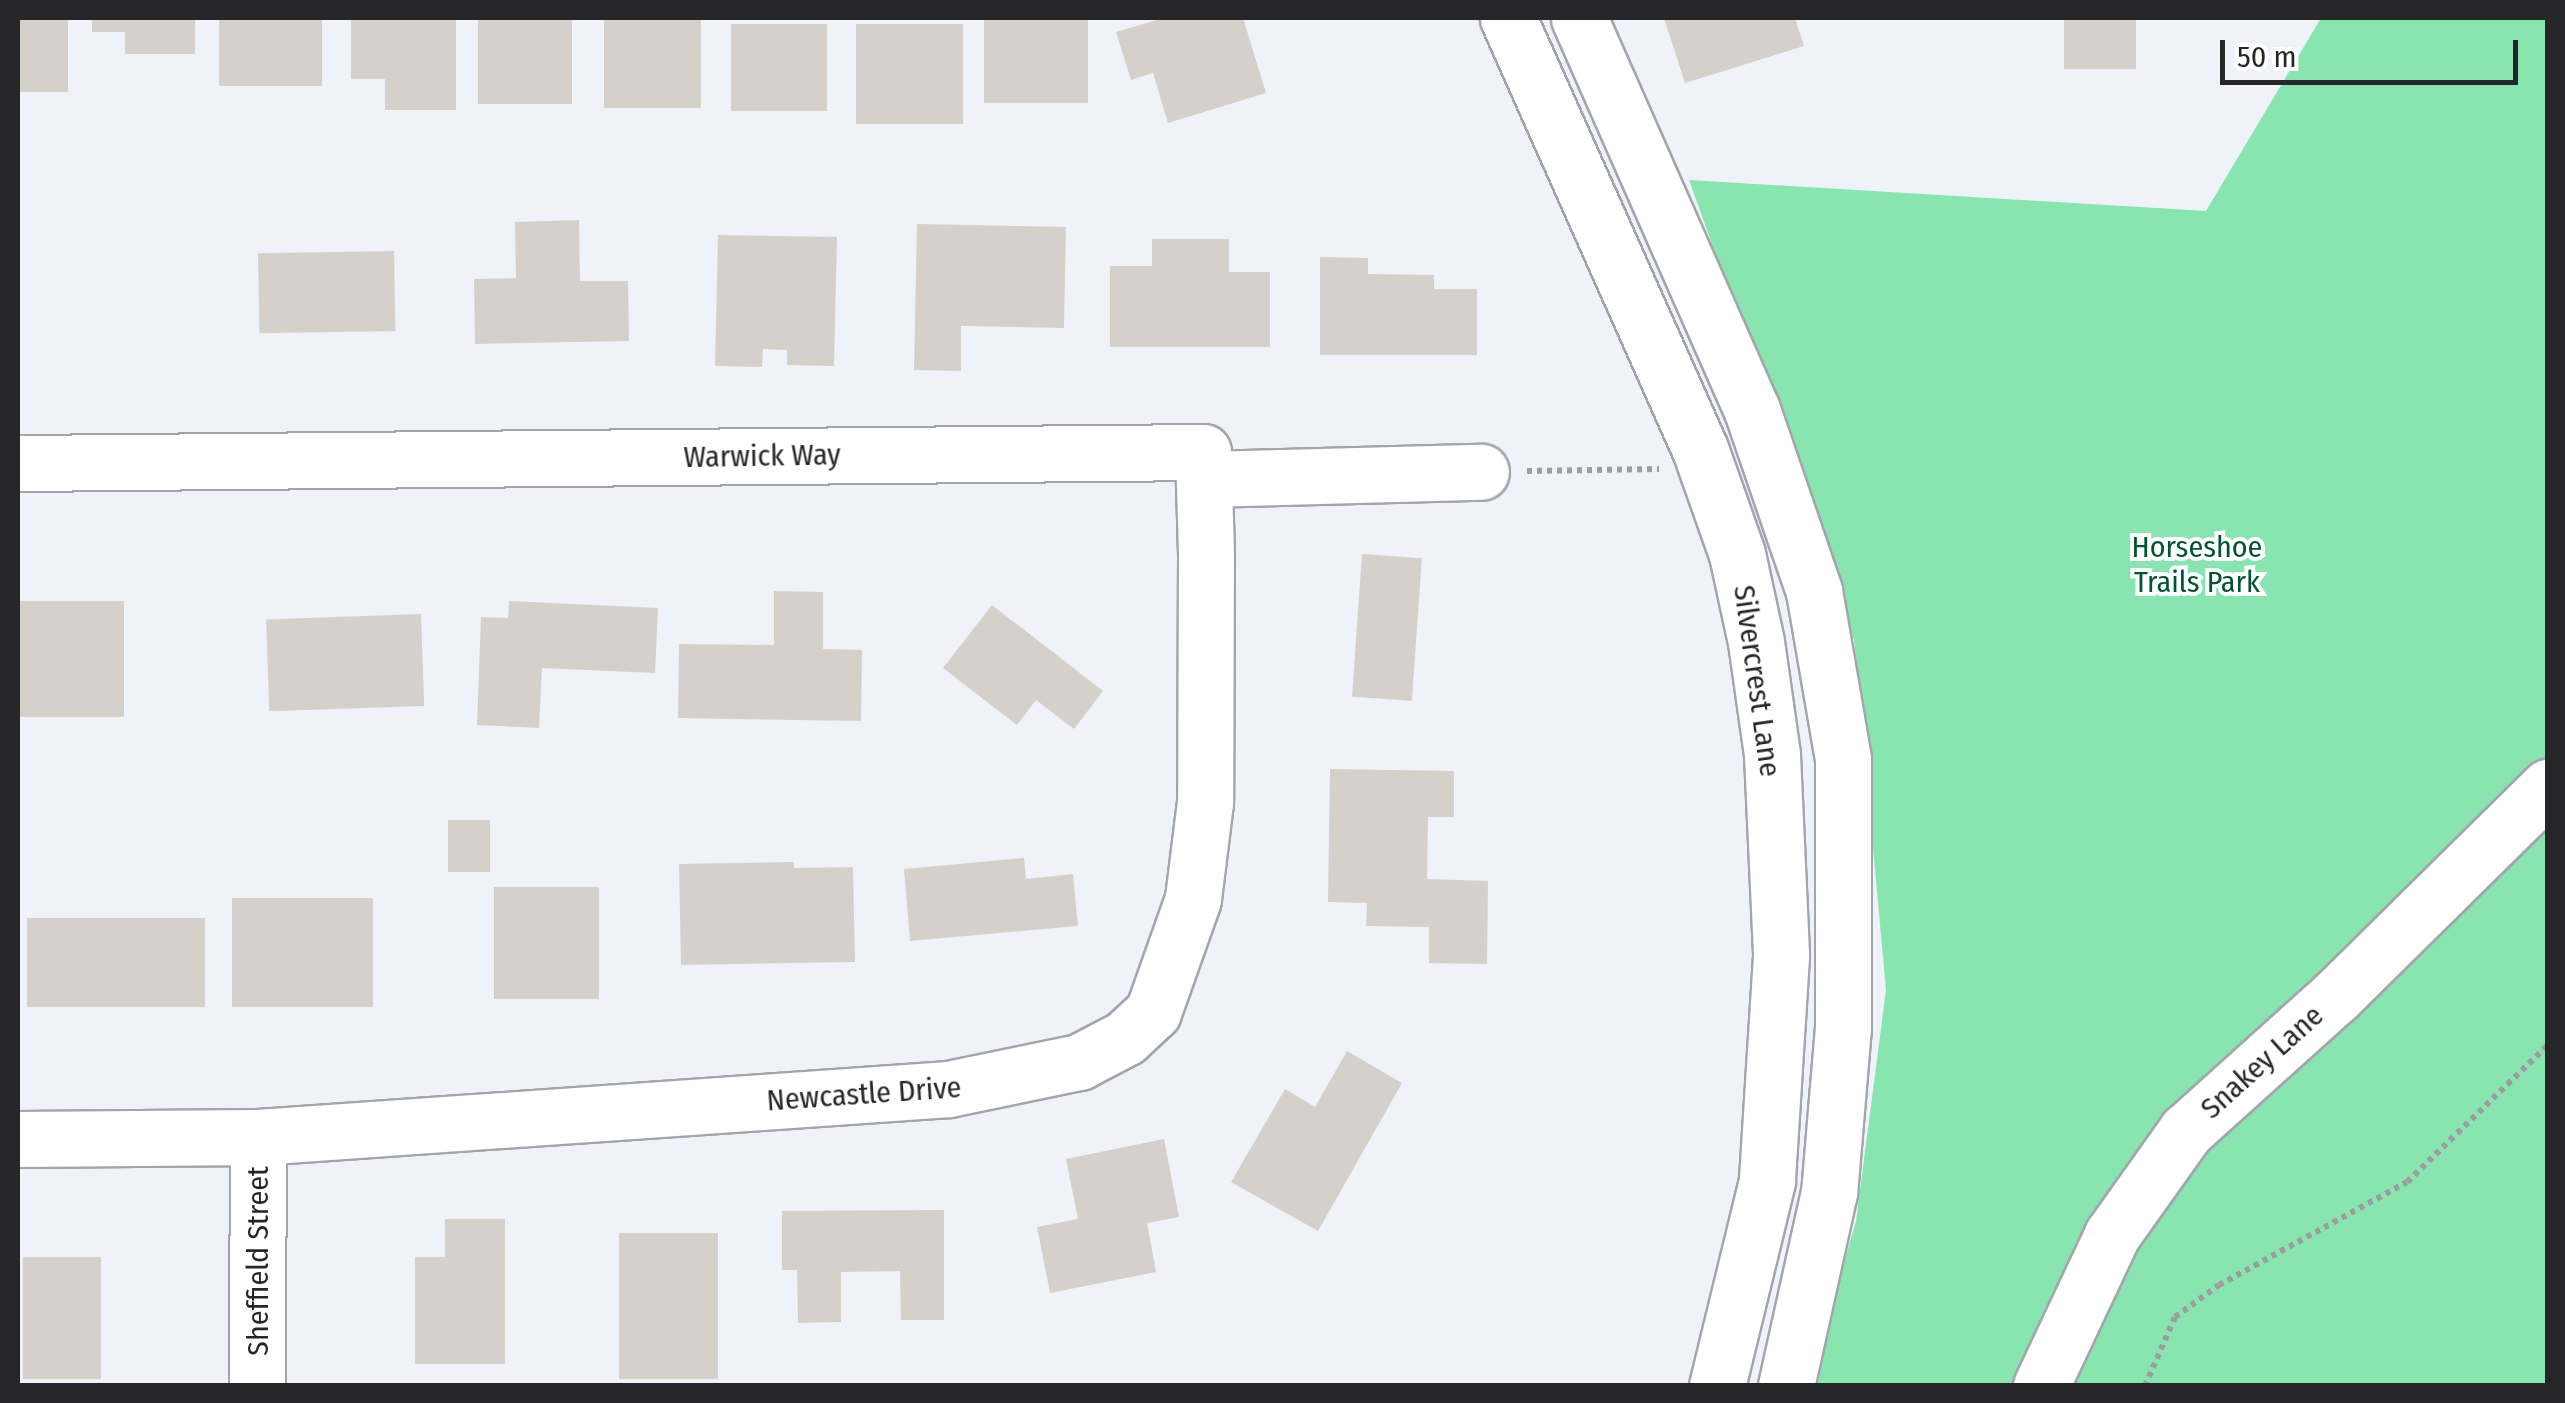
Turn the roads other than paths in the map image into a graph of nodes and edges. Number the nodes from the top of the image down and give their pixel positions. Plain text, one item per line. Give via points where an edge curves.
1 (1508, 18) edge
2 (1578, 18) edge
3 (18, 463) edge
4 (1480, 472) road end
5 (1205, 479) junction
6 (2548, 787) edge
7 (258, 1137) junction
8 (18, 1139) edge
9 (257, 1386) edge
10 (1718, 1386) edge
11 (1786, 1386) edge
12 (2040, 1386) edge

1 - 10 street, Silvercrest Lane via 1700,449 1737,554 1756,642 1772,755 1781,956 1767,1181
2 - 11 street via 1752,410 1814,591 1843,759 1843,1027 1830,1174
3 - 5 street, Warwick Way via 1203,452
4 - 5 street
5 - 7 street, Newcastle Drive via 1205,802 1193,898 1152,1012 1125,1038 1079,1062 950,1089
6 - 12 street, Snakey Lane via 2336,996 2186,1132 2112,1235
7 - 8 street, Newcastle Drive
7 - 9 street, Sheffield Street

